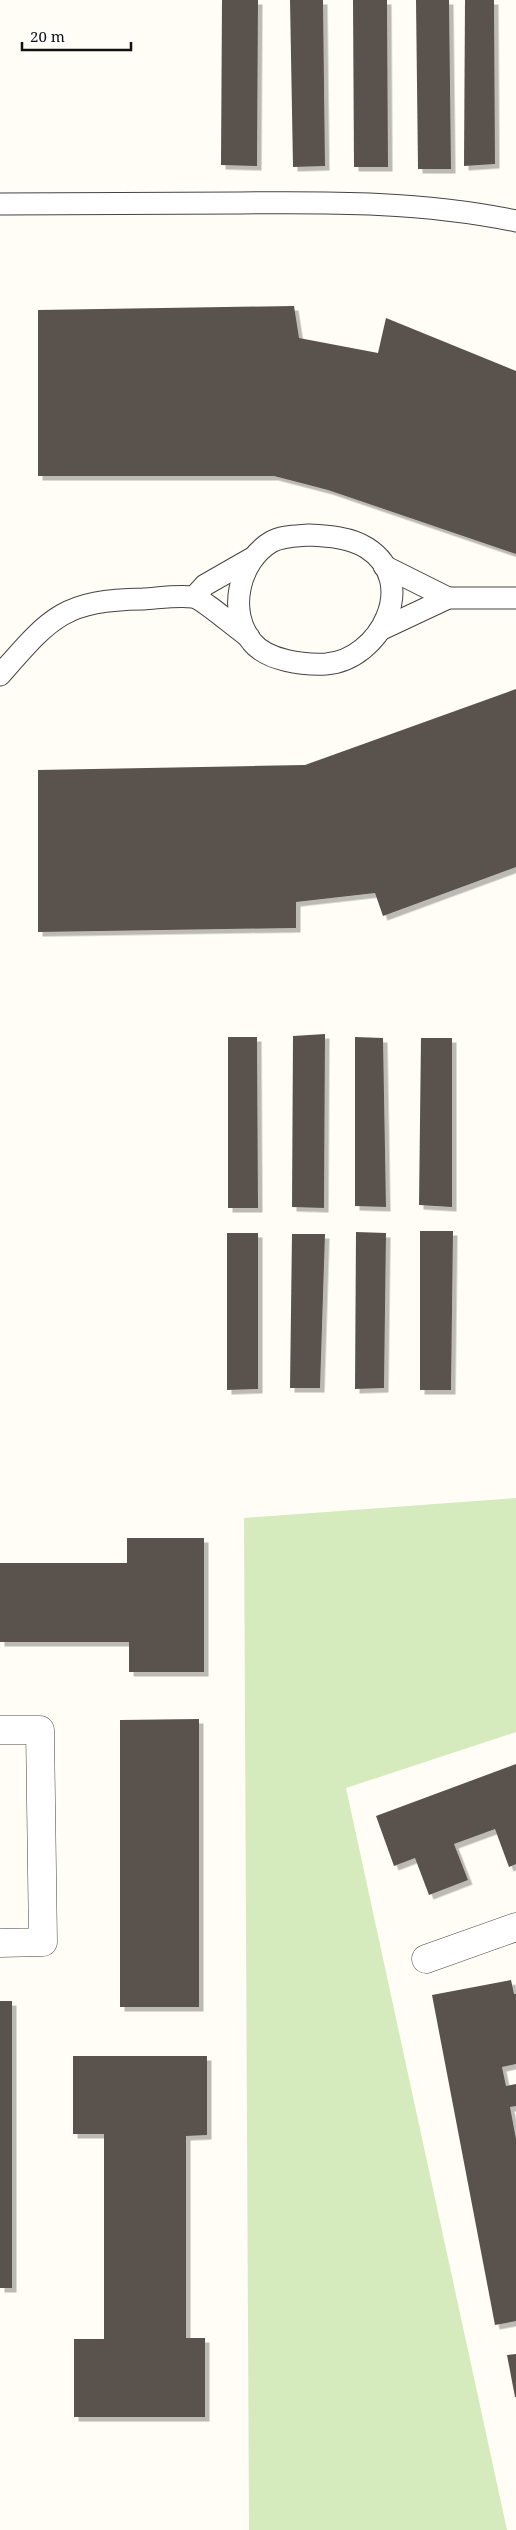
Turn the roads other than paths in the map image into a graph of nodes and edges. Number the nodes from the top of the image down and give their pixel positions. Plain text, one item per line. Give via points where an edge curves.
1 (0, 204) edge
2 (516, 221) edge
3 (254, 557) junction
4 (384, 566) junction
5 (194, 597) junction
6 (448, 598) junction
7 (516, 598) edge
8 (382, 630) junction
9 (249, 636) junction
10 (0, 675) edge
11 (0, 1730) edge
12 (516, 1927) edge
13 (0, 1942) edge
14 (426, 1959) dead end

1 - 2 lane via 274,202 401,205 454,209
3 - 4 lane via 272,541 326,536 366,547
3 - 5 lane via 205,585
3 - 9 lane via 241,583 238,598 239,612
4 - 6 lane
4 - 8 lane via 390,580 392,601
5 - 9 lane
5 - 10 lane via 121,599 75,608 40,630
6 - 7 lane
6 - 8 lane
8 - 9 lane via 360,652 328,664 283,659 264,652 251,642
11 - 13 street via 40,1730 43,1942
12 - 14 street

